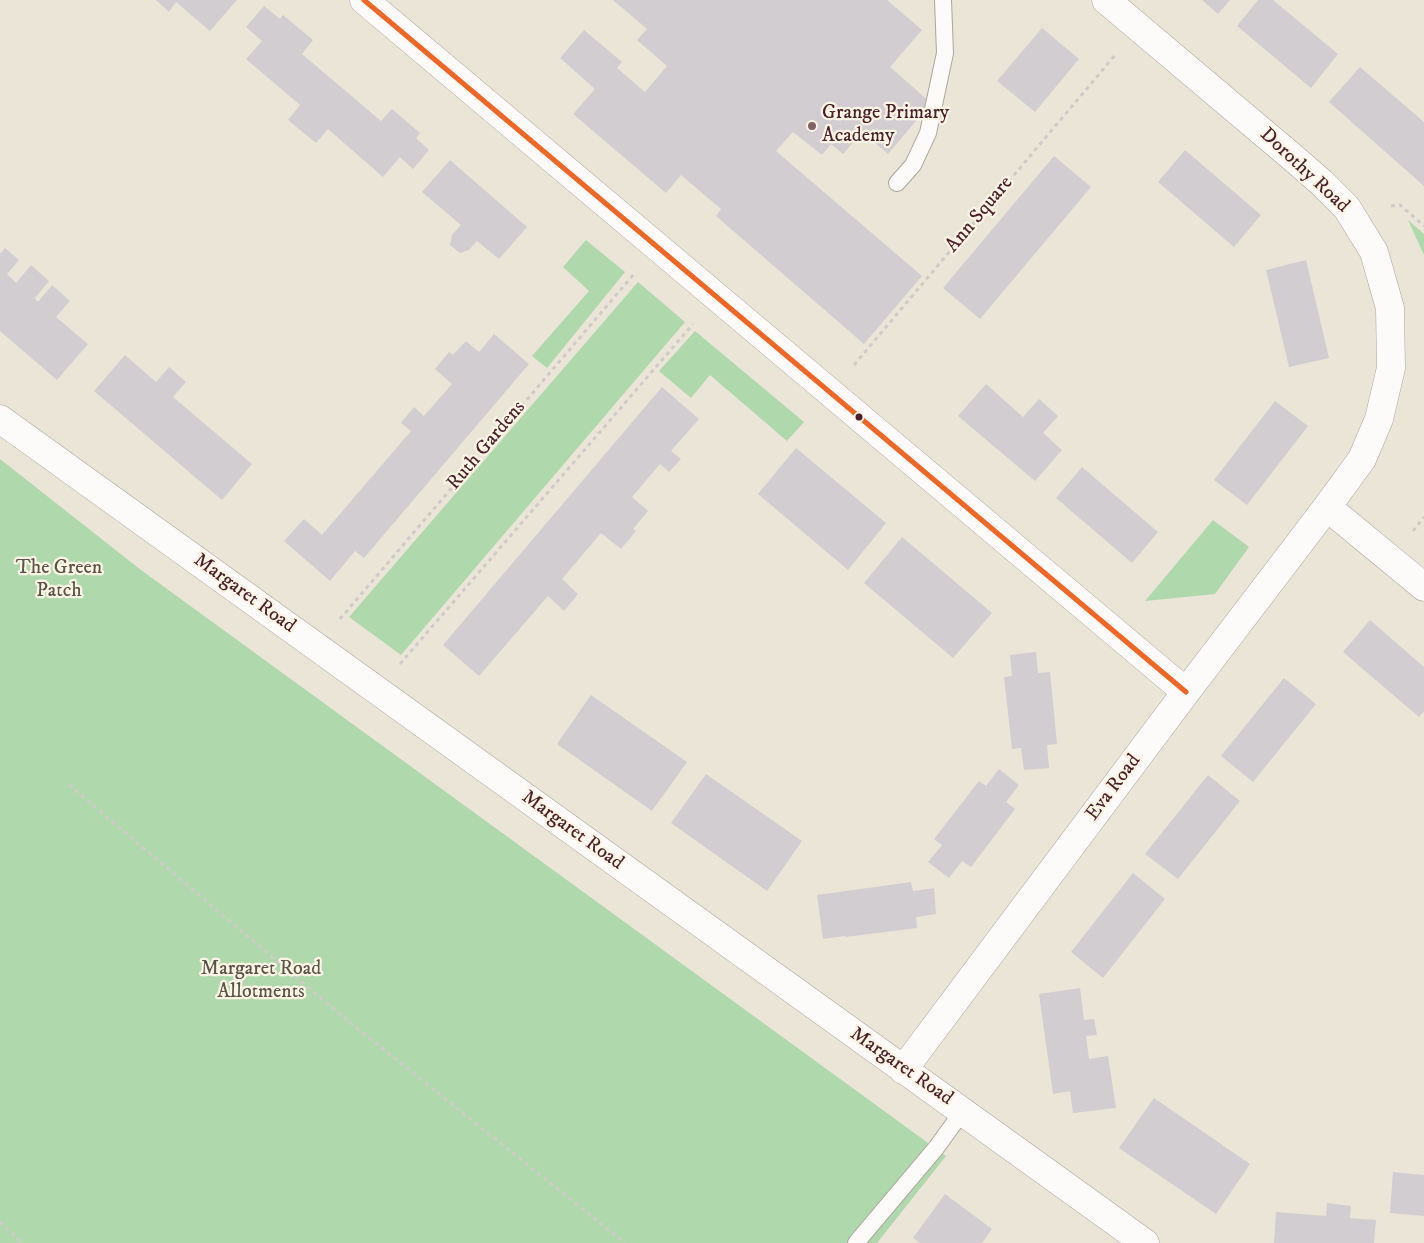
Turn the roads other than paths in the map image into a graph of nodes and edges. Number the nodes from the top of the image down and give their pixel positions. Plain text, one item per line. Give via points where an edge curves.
1 (364, 0) edge
2 (944, 0) edge
3 (1106, 0) edge
4 (897, 183) dead end
5 (0, 419) edge
6 (1327, 508) junction
7 (1424, 587) edge
8 (1186, 692) junction
9 (903, 1070) junction
10 (963, 1111) junction
11 (856, 1243) edge
12 (1145, 1243) edge

1 - 8 street
2 - 4 lane via 946,53 928,134 913,165
3 - 6 street, Dorothy Road via 1322,183 1347,208 1374,252 1390,308 1391,368 1379,419 1362,459
5 - 9 street, Margaret Road
6 - 7 street
6 - 8 street, Eva Road
8 - 9 street, Eva Road
9 - 10 street, Margaret Road
10 - 11 lane
10 - 12 street, Margaret Road

